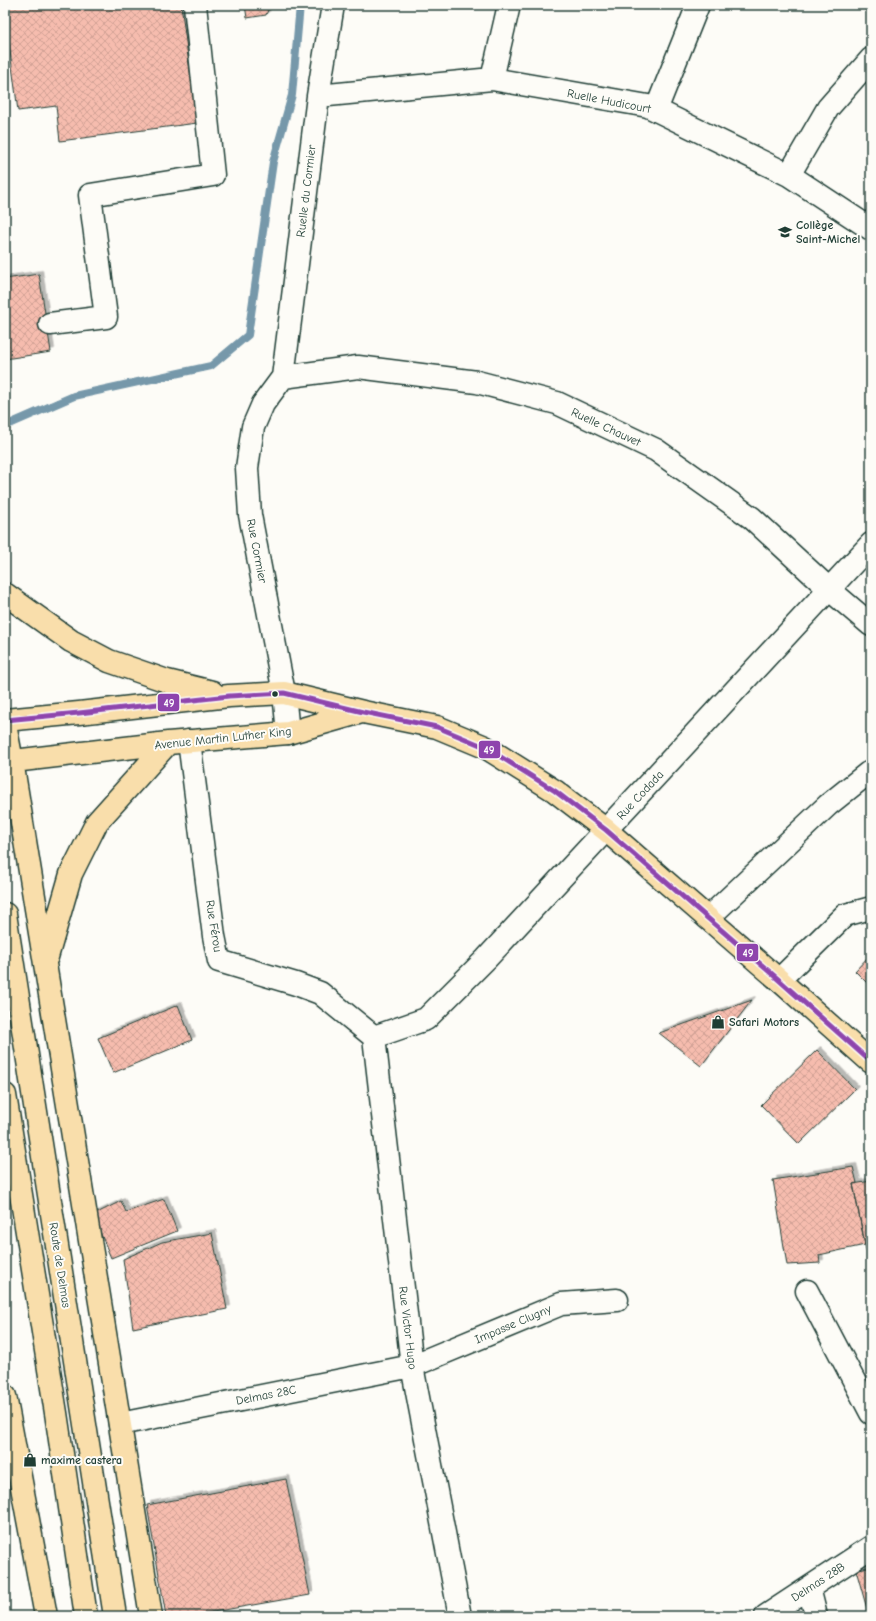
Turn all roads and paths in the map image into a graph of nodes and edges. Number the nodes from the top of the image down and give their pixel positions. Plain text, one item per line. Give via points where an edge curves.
1 (195, 5) edge
2 (333, 5) edge
3 (509, 5) edge
4 (698, 5) edge
5 (871, 59) edge
6 (492, 79) junction
7 (318, 96) junction
8 (656, 110) junction
9 (789, 175) junction
10 (871, 229) edge
11 (50, 324) dead end
12 (284, 377) junction
13 (871, 544) edge
14 (830, 590) junction
15 (5, 594) edge
16 (871, 625) edge
17 (284, 693) junction
18 (229, 696) junction
19 (363, 712) junction
20 (5, 720) edge
21 (5, 725) edge
22 (288, 733) junction
23 (179, 742) junction
24 (16, 761) edge
25 (871, 772) edge
26 (606, 830) junction
27 (871, 908) edge
28 (5, 914) edge
29 (708, 918) junction
30 (45, 964) junction
31 (779, 980) junction
32 (374, 1037) junction
33 (871, 1062) edge
34 (5, 1095) edge
35 (807, 1291) dead end
36 (617, 1300) dead end
37 (412, 1366) junction
38 (5, 1396) edge
39 (871, 1413) edge
40 (120, 1424) junction
41 (871, 1547) edge
42 (809, 1588) junction
43 (46, 1616) edge
44 (86, 1616) edge
45 (115, 1616) edge
46 (151, 1616) edge
47 (460, 1616) edge
48 (766, 1616) edge
49 (816, 1616) edge

1 - 11 street via 213,174 90,195 106,317
2 - 7 street, Ruelle du Cormier
3 - 6 street
4 - 8 street
5 - 9 street via 828,108
6 - 7 street, Ruelle Hudicourt
6 - 8 street, Ruelle Hudicourt via 648,106
7 - 12 street, Ruelle du Cormier
8 - 9 street, Ruelle Hudicourt
9 - 10 street, Ruelle Hudicourt
12 - 14 street, Ruelle Chauvet via 358,367 477,382 557,403 656,450 752,518
12 - 17 street, Rue Cormier via 263,404 253,426 247,468 250,515
13 - 14 street, Rue Codada
14 - 16 street, Ruelle Chauvet
14 - 26 street, Rue Codada
15 - 18 main road via 71,641 109,661 167,682
17 - 18 main road
17 - 19 main road
17 - 22 street, Rue Cormier
18 - 20 main road
19 - 22 main road, Avenue Martin Luther King
19 - 26 main road, Avenue Martin Luther King via 437,727 485,747 554,791
21 - 24 main road
22 - 23 main road, Avenue Martin Luther King
23 - 24 main road, Avenue Martin Luther King
23 - 30 main road via 97,822 71,874
23 - 32 street, Rue Férou via 219,961 296,984 320,994
24 - 30 main road
25 - 29 street via 828,805
26 - 29 main road, Avenue Martin Luther King
26 - 32 street, Rue Codada via 486,959 426,1019
27 - 31 street via 845,915
28 - 45 main road, Route de Delmas
29 - 31 main road, Avenue Martin Luther King
30 - 40 main road
31 - 33 main road, Avenue Martin Luther King
32 - 37 street, Rue Victor Hugo
34 - 44 main road
35 - 39 street
36 - 37 street, Impasse Clugny via 561,1304
37 - 40 street, Delmas 28C
37 - 47 street, Rue Victor Hugo
38 - 43 main road
40 - 46 main road
41 - 42 street, Delmas 28B
42 - 48 street, Delmas 28B
42 - 49 street

